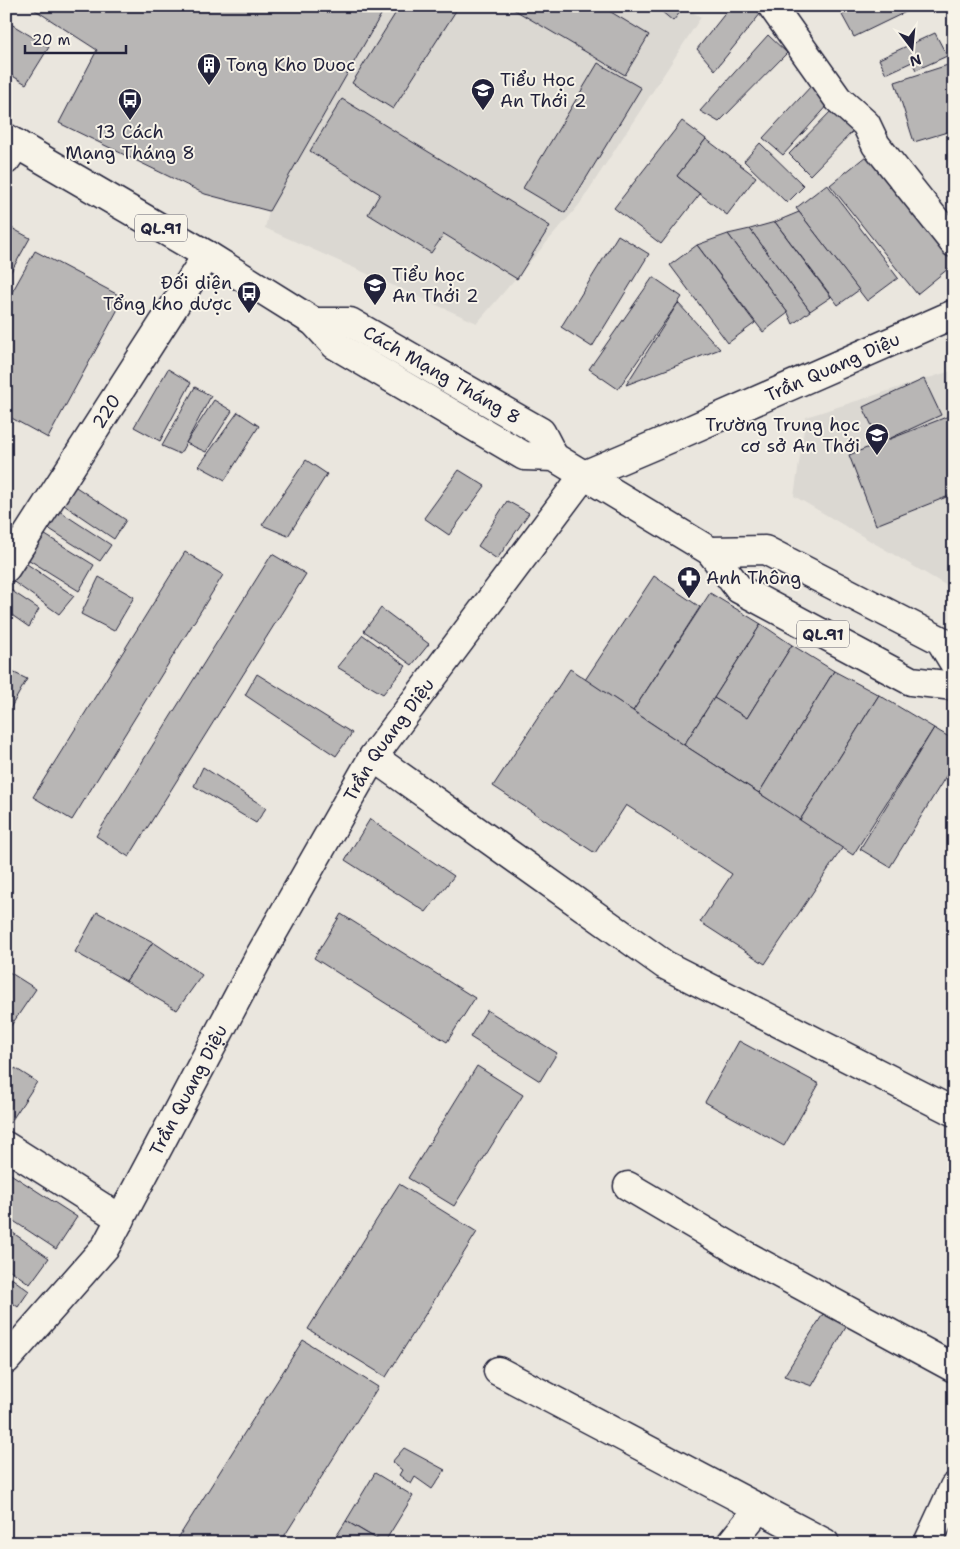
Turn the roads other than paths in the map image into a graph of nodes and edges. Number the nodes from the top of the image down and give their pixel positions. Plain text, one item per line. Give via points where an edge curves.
1 (772, 6) edge
2 (10, 148) edge
3 (954, 243) edge
4 (208, 255) junction
5 (954, 314) edge
6 (584, 475) junction
7 (710, 551) junction
8 (6, 568) edge
9 (954, 663) edge
10 (954, 686) edge
11 (373, 757) junction
12 (954, 1112) edge
13 (6, 1146) edge
14 (628, 1186) dead end
15 (120, 1219) junction
16 (6, 1360) edge
17 (954, 1368) edge
18 (498, 1371) dead end
19 (954, 1487) edge
20 (759, 1508) junction
21 (731, 1543) edge
22 (825, 1543) edge
23 (928, 1543) edge

1 - 3 main road via 838,98 866,124 876,145
2 - 4 main road, Cách Mạng Tháng 8 / QL.91
4 - 6 main road, Cách Mạng Tháng 8 / QL.91 via 314,322 350,322 541,432 554,457
4 - 8 main road, 220
5 - 6 main road, Trần Quang Diệu
6 - 7 main road, Cách Mạng Tháng 8 / QL.91
6 - 11 main road, Trần Quang Diệu
7 - 9 main road, QL.91 via 765,550 940,640
7 - 10 main road, Cách Mạng Tháng 8 / QL.91 via 739,589 910,681
11 - 12 main road via 665,965
11 - 15 main road, Trần Quang Diệu via 259,956
13 - 15 main road
14 - 17 main road via 747,1256
15 - 16 main road, Trần Quang Diệu via 106,1246
18 - 20 main road
19 - 23 main road
20 - 21 main road
20 - 22 main road

